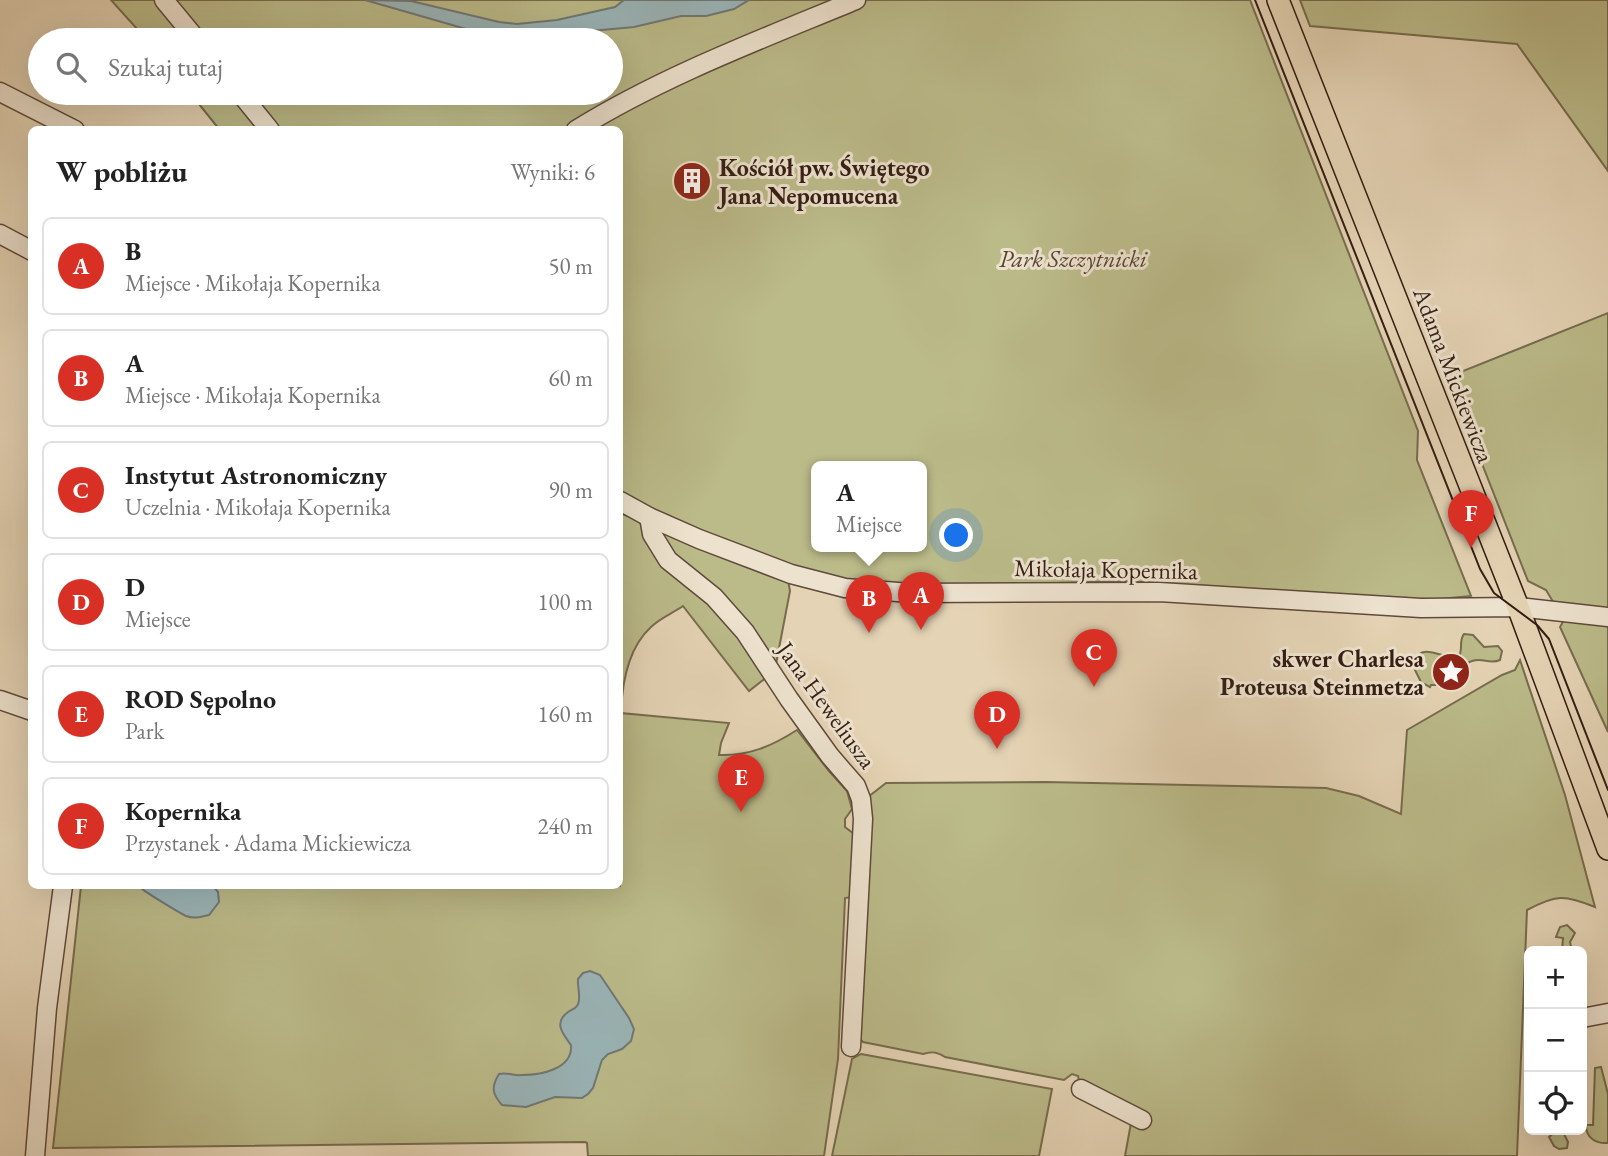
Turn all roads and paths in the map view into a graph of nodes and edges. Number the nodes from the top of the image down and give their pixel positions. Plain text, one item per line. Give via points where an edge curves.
1 (164, 0) edge
2 (856, 0) edge
3 (1278, 0) edge
4 (187, 28) edge
5 (0, 92) edge
6 (623, 103) edge
7 (250, 105) edge
8 (620, 105) edge
9 (67, 126) edge
10 (267, 126) edge
11 (583, 126) edge
12 (0, 234) edge
13 (28, 249) edge
14 (623, 503) edge
15 (649, 517) junction
16 (1518, 607) junction
17 (1608, 617) edge
18 (0, 700) edge
19 (28, 710) edge
20 (1608, 849) edge
21 (63, 889) edge
22 (1608, 1013) edge
23 (1587, 1017) edge
24 (851, 1047) dead end
25 (1081, 1088) dead end
26 (1142, 1120) dead end
27 (35, 1156) edge

1 - 4 street
2 - 6 street
3 - 16 main road, Adama Mickiewicza
5 - 9 street
7 - 10 street
8 - 11 street
12 - 13 street
14 - 15 street, Mikołaja Kopernika
15 - 16 street, Mikołaja Kopernika via 791,574 868,591 1137,591 1421,608
15 - 24 street, Jana Heweliusza via 652,534 668,560 715,597 745,632 861,799
16 - 17 street, Mikołaja Kopernika
16 - 20 main road, Adama Mickiewicza
18 - 19 street
21 - 27 street
22 - 23 street
25 - 26 street

